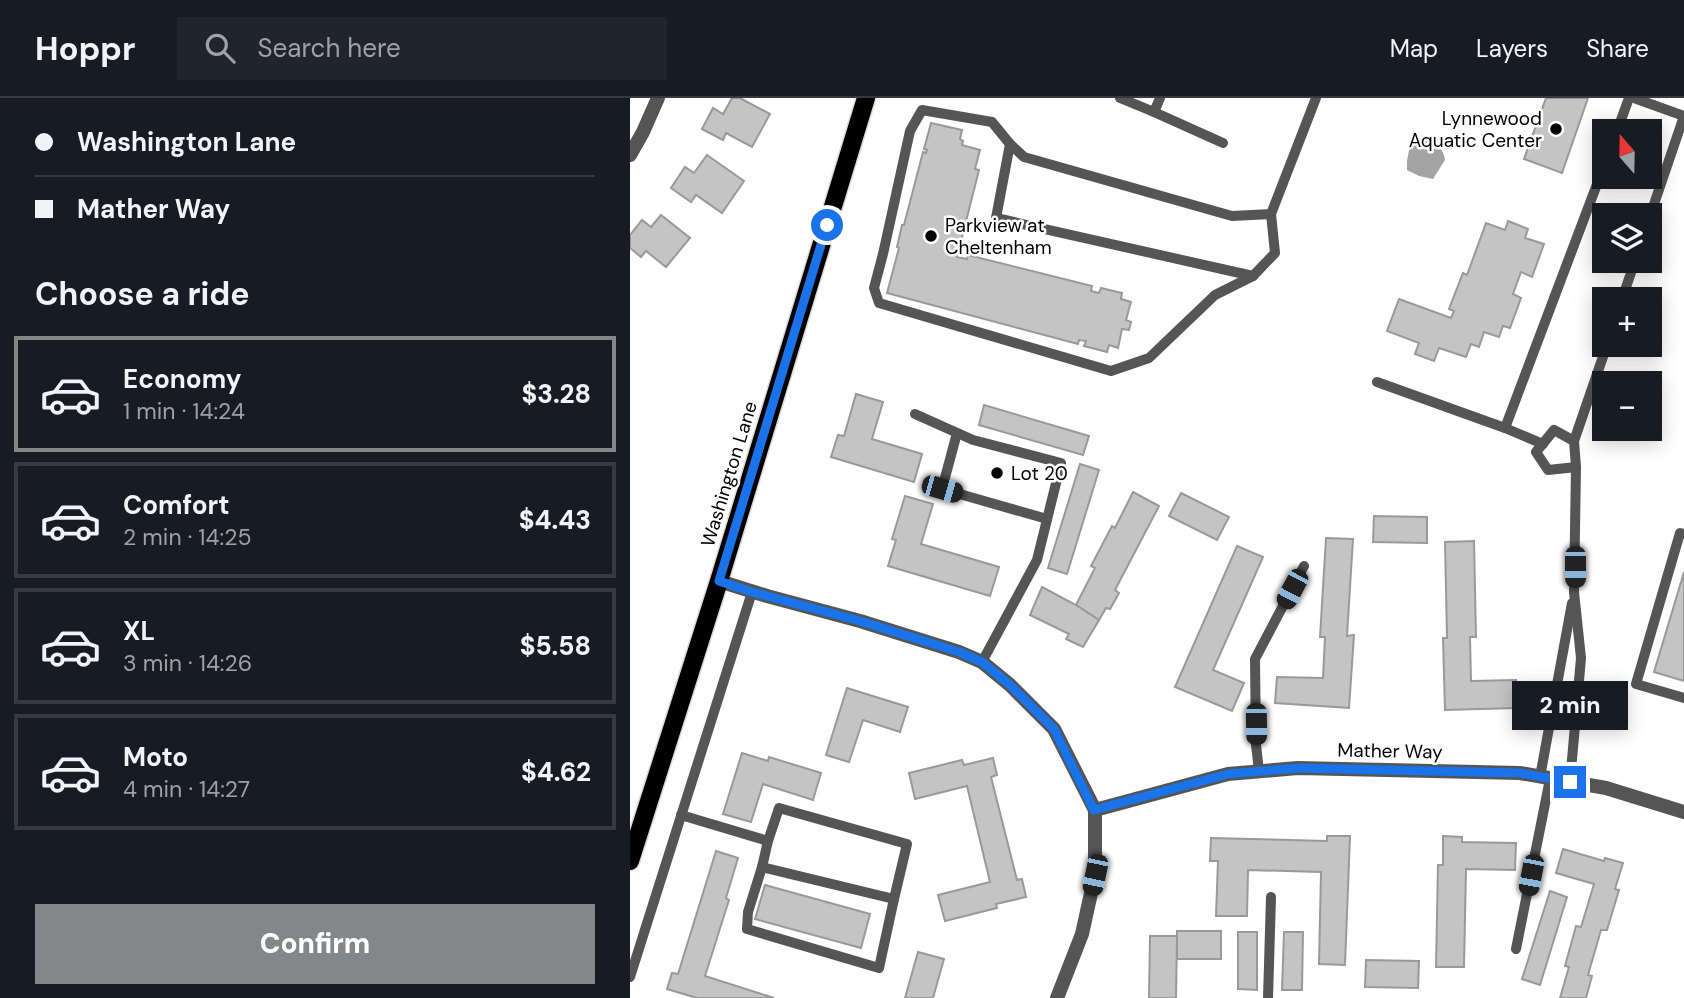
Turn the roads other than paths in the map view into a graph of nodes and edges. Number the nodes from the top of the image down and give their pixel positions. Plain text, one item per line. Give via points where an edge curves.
1 (658, 98) edge
2 (866, 98) edge
3 (1120, 98) edge
4 (1160, 98) edge
5 (1316, 98) edge
6 (1632, 98) edge
7 (1154, 113) junction
8 (1684, 116) edge
9 (1622, 119) edge
10 (1223, 143) dead end
11 (1010, 144) junction
12 (630, 155) edge
13 (1595, 189) edge
14 (1654, 203) edge
15 (1271, 214) junction
16 (1253, 276) junction
17 (1602, 357) edge
18 (1377, 382) dead end
19 (915, 414) dead end
20 (1505, 428) junction
21 (957, 433) junction
22 (1574, 441) junction
23 (1543, 444) junction
24 (1576, 467) junction
25 (1047, 519) junction
26 (1684, 534) edge
27 (1304, 566) dead end
28 (719, 581) junction
29 (752, 592) junction
30 (1574, 592) junction
31 (982, 662) junction
32 (1684, 698) edge
33 (1259, 771) junction
34 (1545, 778) junction
35 (1570, 782) junction
36 (1094, 810) junction
37 (1684, 812) edge
38 (681, 816) junction
39 (768, 841) junction
40 (631, 855) edge
41 (762, 867) junction
42 (1271, 897) dead end
43 (894, 899) junction
44 (1516, 949) dead end
45 (630, 978) edge
46 (1057, 998) edge
47 (1268, 998) edge

1 - 12 street
2 - 28 main road, Washington Lane
3 - 7 lane
4 - 7 lane
5 - 15 lane
6 - 8 lane
6 - 9 lane
7 - 10 lane
8 - 14 lane
11 - 15 lane via 1024,157 1219,212
11 - 16 lane via 996,218
11 - 16 lane via 992,122 922,110 911,131 874,288 879,303 1111,371 1149,358 1214,295
13 - 20 lane
15 - 16 lane via 1275,253
17 - 22 lane
18 - 20 lane
19 - 21 lane
20 - 23 lane
21 - 25 lane via 1061,463
21 - 25 lane via 942,489
22 - 23 lane via 1554,430
22 - 24 lane
23 - 24 lane via 1536,452 1548,470
24 - 30 lane
25 - 31 lane via 1037,560
26 - 32 lane via 1680,533 1636,684
27 - 33 lane via 1255,659
28 - 29 street
28 - 40 main road, Washington Lane
29 - 31 street via 860,621
29 - 38 lane
30 - 34 lane
30 - 35 lane via 1581,658
31 - 36 street via 1054,729
33 - 34 street, Mather Way via 1520,773
33 - 36 street, Mather Way via 1228,774
34 - 35 street, Mather Way
34 - 44 lane
35 - 37 street, Mather Way
36 - 46 street via 1095,875 1082,934
38 - 39 lane
38 - 45 lane
39 - 41 lane
39 - 43 lane via 779,808 907,844
41 - 43 lane
41 - 43 lane via 747,929 879,968
42 - 47 lane

